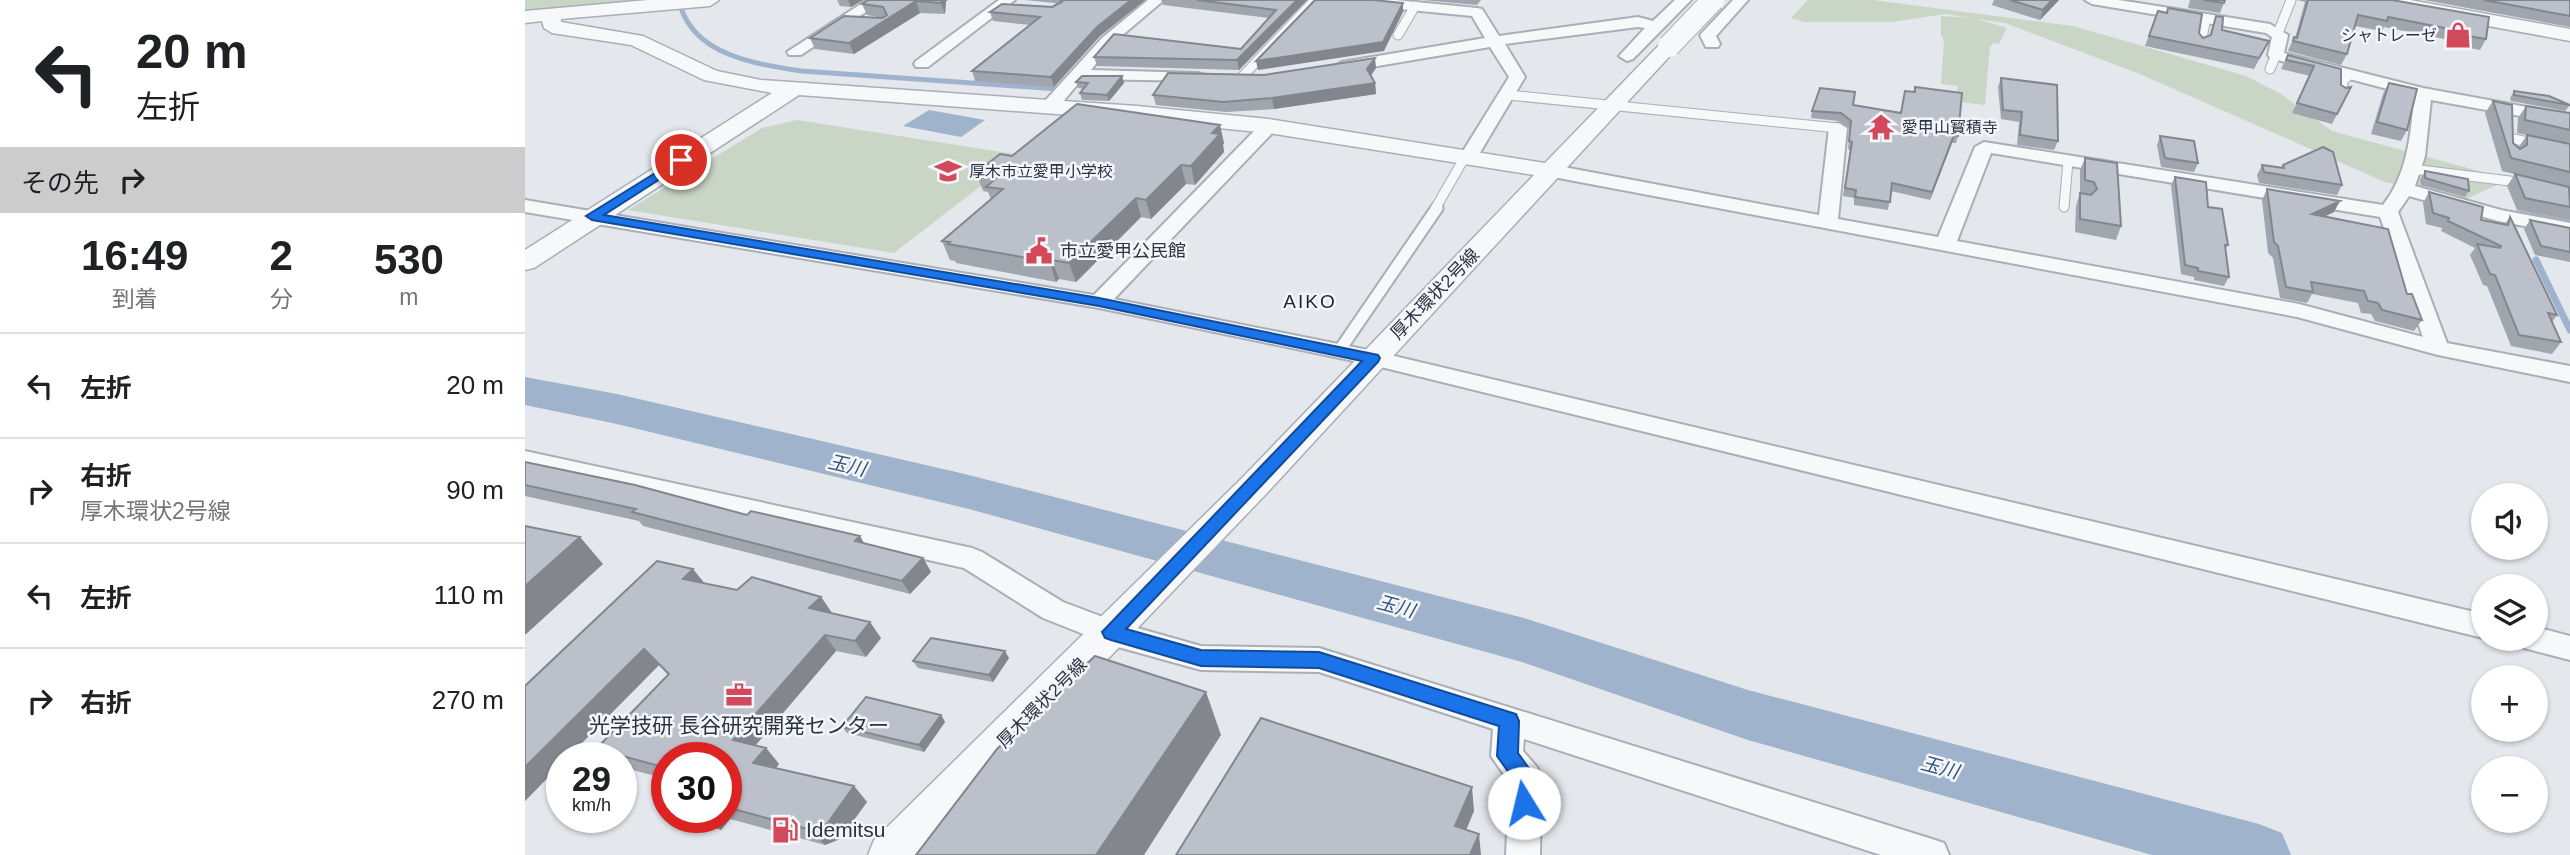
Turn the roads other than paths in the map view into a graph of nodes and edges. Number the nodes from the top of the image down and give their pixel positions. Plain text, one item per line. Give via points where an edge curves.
1 (711, 0) edge
2 (877, 0) edge
3 (1157, 0) edge
4 (1315, 0) edge
5 (1348, 0) edge
6 (1357, 0) edge
7 (1713, 0) edge
8 (1741, 0) edge
9 (2092, 0) edge
10 (2291, 0) edge
11 (2379, 0) edge
12 (1005, 2) edge
13 (1681, 3) edge
14 (2406, 3) edge
15 (1482, 5) edge
16 (1415, 6) junction
17 (1028, 8) edge
18 (1727, 15) junction
19 (552, 16) junction
20 (525, 17) edge
21 (2206, 19) junction
22 (845, 20) junction
23 (870, 23) edge
24 (1656, 26) junction
25 (2278, 33) junction
26 (1398, 35) dead end
27 (2570, 35) edge
28 (1496, 41) junction
29 (2201, 41) edge
30 (1711, 44) dead end
31 (795, 52) dead end
32 (1627, 56) dead end
33 (922, 64) dead end
34 (1323, 71) edge
35 (1079, 74) junction
36 (1230, 78) junction
37 (1265, 78) edge
38 (792, 90) junction
39 (2423, 93) junction
40 (1508, 95) junction
41 (1612, 104) junction
42 (1049, 106) junction
43 (2512, 110) junction
44 (2570, 120) edge
45 (1269, 126) junction
46 (1838, 128) joint
47 (2499, 145) dead end
48 (2513, 147) junction
49 (2570, 151) edge
50 (1468, 156) junction
51 (2068, 161) junction
52 (2412, 169) junction
53 (1553, 171) junction
54 (2535, 185) edge
55 (2403, 188) junction
56 (2068, 201) dead end
57 (525, 206) edge
58 (2388, 212) junction
59 (592, 216) junction
60 (1828, 222) junction
61 (2570, 229) edge
62 (1945, 245) junction
63 (525, 262) edge
64 (1099, 302) junction
65 (2438, 348) junction
66 (1339, 351) junction
67 (1373, 358) junction
68 (2570, 374) edge
69 (525, 460) edge
70 (2471, 623) edge
71 (1116, 627) junction
72 (2548, 642) edge
73 (2570, 648) edge
74 (1509, 721) junction
75 (890, 855) edge
76 (1523, 855) edge
77 (1932, 855) edge

1 - 19 street
2 - 22 street
3 - 35 street via 1107,41
4 - 36 lane
5 - 6 street
6 - 16 street
7 - 41 street, 厚木環状2号線, bridge
8 - 18 street
9 - 21 street
10 - 25 lane
11 - 14 street
12 - 17 street
12 - 33 street
13 - 18 street
13 - 24 street
14 - 27 street
15 - 16 street
15 - 28 street
16 - 26 lane
18 - 30 street via 1708,35
19 - 20 street
19 - 38 street via 551,24 559,29 636,40 711,76
21 - 25 street
21 - 29 lane
22 - 23 street
22 - 31 street
24 - 28 street via 1637,22
24 - 32 street
25 - 39 street via 2273,62 2345,83
28 - 34 street
28 - 40 street via 1517,77
35 - 36 street
35 - 42 street
36 - 37 street
38 - 42 street
38 - 59 street
39 - 43 street
39 - 52 street via 2419,151
40 - 41 lane
40 - 50 street
41 - 46 lane
41 - 53 street, 厚木環状2号線
42 - 45 street
43 - 44 street
43 - 48 lane
45 - 50 street
45 - 64 street
46 - 60 street
47 - 48 lane
48 - 49 lane
50 - 53 street
50 - 66 lane
51 - 56 lane
51 - 58 street
51 - 62 street via 1984,147
52 - 54 lane
52 - 55 street
53 - 60 street
53 - 67 street, 厚木環状2号線
55 - 58 street
55 - 61 street via 2498,215
57 - 59 street
58 - 65 street
59 - 63 street
59 - 64 street
60 - 62 street
62 - 65 street via 2299,310
64 - 66 street
65 - 68 street
66 - 67 street
67 - 70 street
67 - 71 street, 厚木環状2号線
69 - 71 street via 972,559 1053,610
71 - 74 street via 1201,658 1319,660
71 - 75 street, 厚木環状2号線
72 - 73 street
74 - 76 street via 1507,756 1525,777
74 - 77 street

